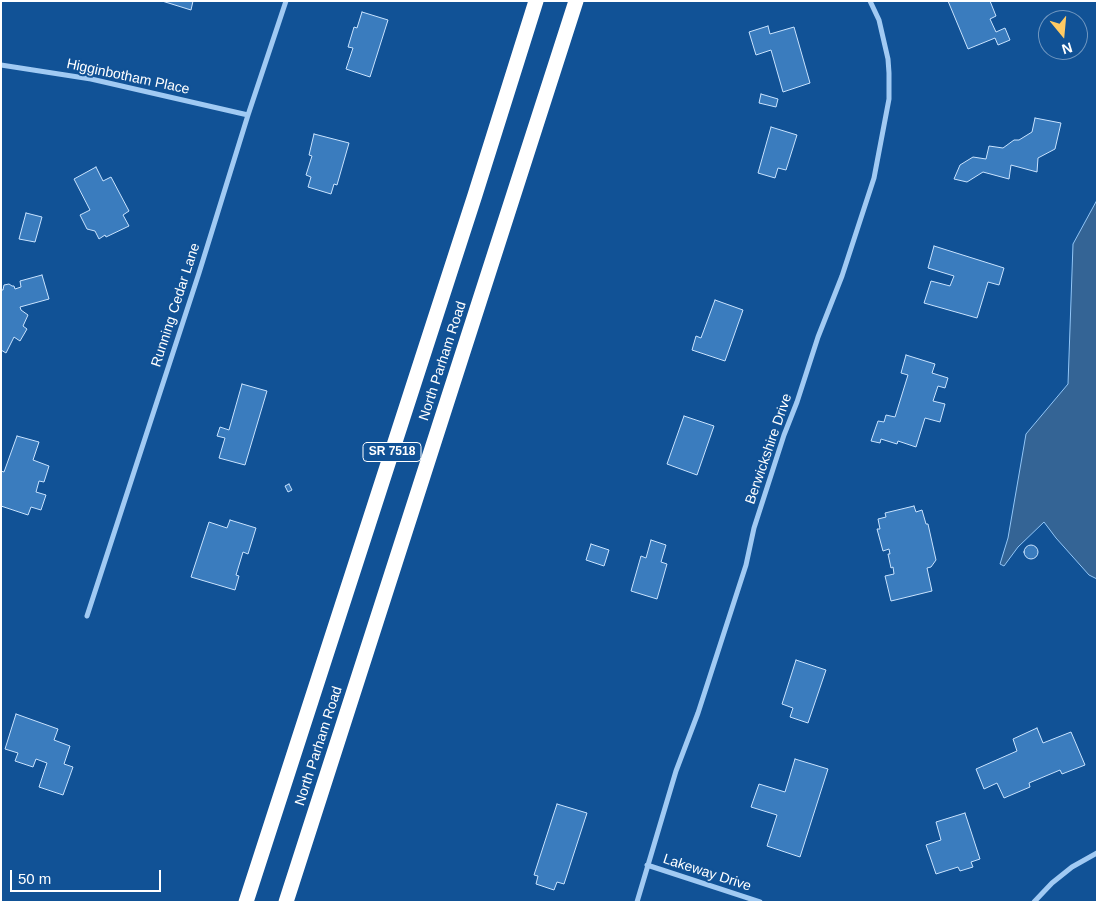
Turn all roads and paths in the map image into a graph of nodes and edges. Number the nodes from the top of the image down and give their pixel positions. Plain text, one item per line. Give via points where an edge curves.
1 (286, 1) edge
2 (536, 1) edge
3 (576, 1) edge
4 (870, 1) edge
5 (1, 65) edge
6 (248, 115) junction
7 (87, 616) dead end
8 (1097, 853) edge
9 (647, 866) junction
10 (246, 902) edge
11 (286, 902) edge
12 (637, 902) edge
13 (760, 902) edge
14 (1034, 902) edge

1 - 6 street, Running Cedar Lane
2 - 10 highway, North Parham Road / SR 7518
3 - 11 highway, North Parham Road / SR 7518
4 - 9 street, Berwickshire Drive via 879,20 889,73 889,99 874,178 784,435 754,528 746,565
5 - 6 street, Higginbotham Place via 91,79
6 - 7 street, Running Cedar Lane
8 - 14 street via 1072,867
9 - 12 street, Berwickshire Drive
9 - 13 street, Lakeway Drive

